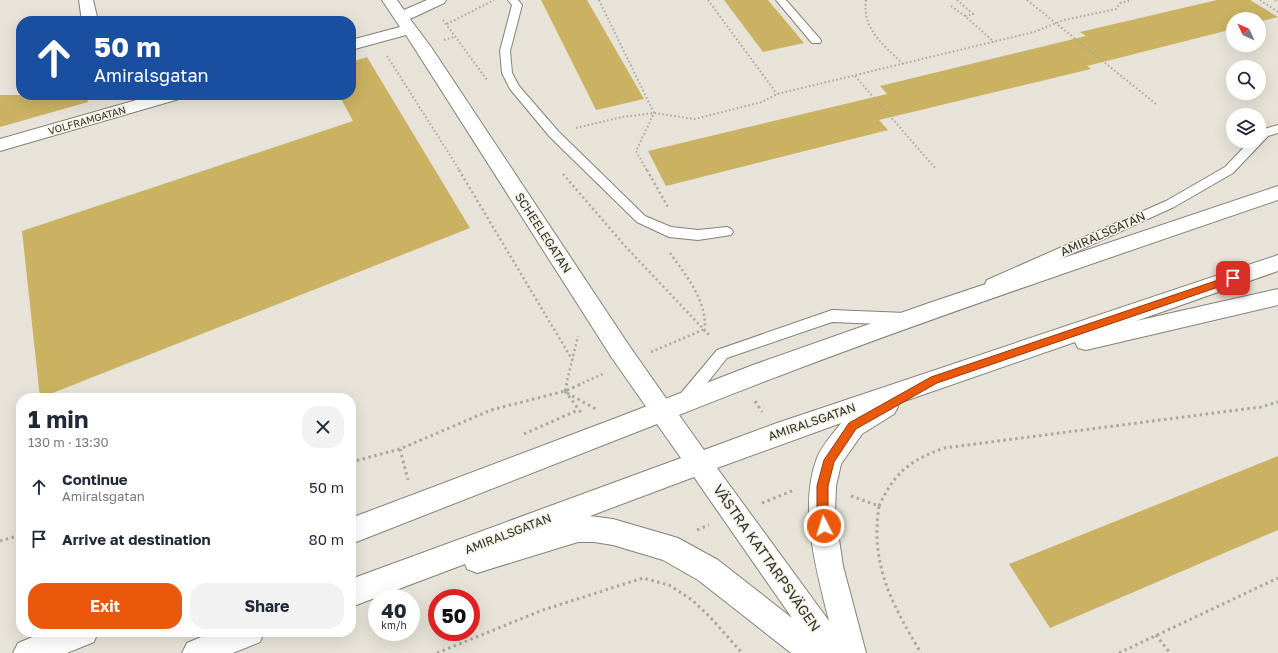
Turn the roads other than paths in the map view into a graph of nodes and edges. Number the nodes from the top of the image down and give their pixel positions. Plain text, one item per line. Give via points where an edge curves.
1 (86, 0) edge
2 (389, 0) edge
3 (439, 0) edge
4 (514, 0) edge
5 (781, 0) edge
6 (89, 16) edge
7 (405, 23) junction
8 (816, 41) dead end
9 (356, 45) edge
10 (146, 100) edge
11 (1278, 129) edge
12 (1266, 132) edge
13 (0, 145) edge
14 (1250, 148) edge
15 (1278, 174) edge
16 (1275, 194) edge
17 (726, 232) dead end
18 (1278, 263) edge
19 (1278, 297) edge
20 (937, 308) junction
21 (908, 319) junction
22 (934, 380) junction
23 (672, 407) junction
24 (699, 464) junction
25 (356, 529) edge
26 (356, 592) edge
27 (356, 593) edge
28 (71, 637) edge
29 (237, 637) edge
30 (28, 653) edge
31 (197, 653) edge
32 (814, 653) edge
33 (834, 653) edge
34 (851, 653) edge

1 - 6 main road
2 - 7 main road, SCHEELEGATAN
3 - 7 main road
4 - 17 lane via 517,5 505,51 507,73 514,87 554,134 641,219 670,232 698,235
5 - 8 lane
7 - 9 main road via 375,39
7 - 23 main road, SCHEELEGATAN via 620,351
10 - 13 main road, VOLFRAMGATAN via 106,107
11 - 12 lane
14 - 20 lane, AMIRALSGATAN via 1229,170 1170,204
15 - 16 main road
16 - 20 main road, AMIRALSGATAN
18 - 22 main road, AMIRALSGATAN
19 - 22 main road via 1006,360
20 - 21 main road, AMIRALSGATAN
21 - 23 main road, AMIRALSGATAN
21 - 23 lane via 832,316 722,354
22 - 24 main road, AMIRALSGATAN
22 - 34 main road via 853,426 829,460 823,486 822,513 829,566
23 - 24 main road, SCHEELEGATAN
23 - 25 main road, AMIRALSGATAN
24 - 26 main road, AMIRALSGATAN
24 - 33 main road, VÄSTRA KATTARPSVÄGEN
27 - 32 main road via 578,529 594,529 668,548 708,570
28 - 30 main road
29 - 31 main road

